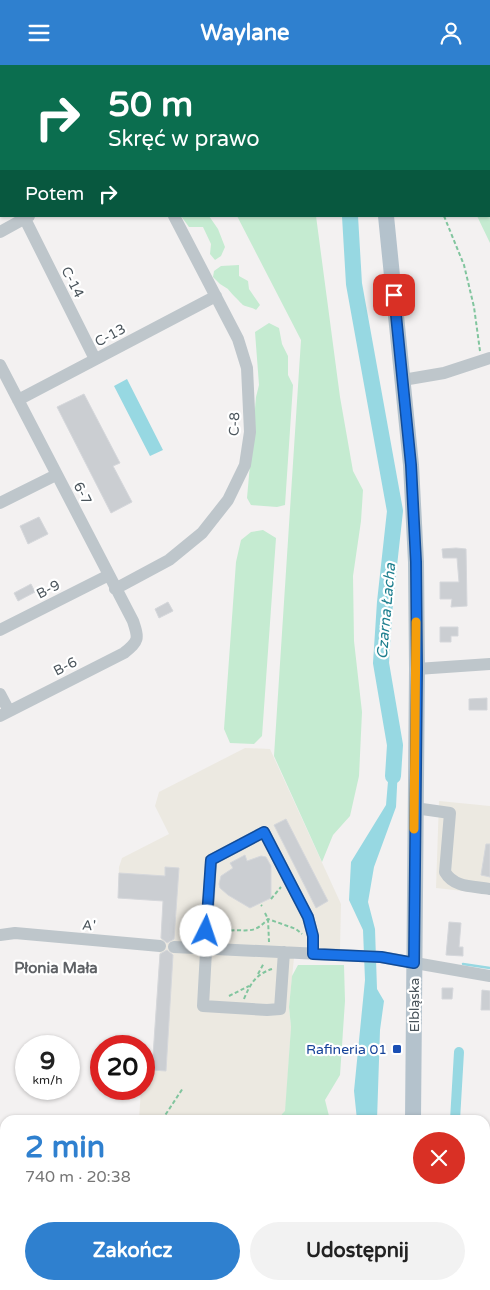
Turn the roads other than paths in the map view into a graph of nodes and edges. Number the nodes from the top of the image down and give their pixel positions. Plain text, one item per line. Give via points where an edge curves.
1 (175, 217) edge
2 (386, 217) edge
3 (19, 219) edge
4 (0, 232) edge
5 (216, 296) junction
6 (485, 357) edge
7 (95, 359) junction
8 (0, 365) edge
9 (402, 376) junction
10 (18, 400) junction
11 (56, 475) junction
12 (0, 503) edge
13 (109, 575) junction
14 (115, 589) junction
15 (0, 630) edge
16 (138, 636) joint
17 (490, 664) edge
18 (417, 669) junction
19 (0, 694) edge
20 (5, 714) edge
21 (415, 808) junction
22 (490, 889) edge
23 (0, 926) edge
24 (15, 933) junction
25 (0, 935) edge
26 (160, 946) dead end
27 (174, 947) dead end
28 (205, 948) junction
29 (284, 952) junction
30 (313, 954) junction
31 (414, 963) junction
32 (490, 976) edge
33 (413, 1115) edge

1 - 5 street, C-8
2 - 9 main road, Elbląska
3 - 4 street
3 - 7 street, C-14
5 - 7 street, C-13
5 - 14 street, C-8 via 238,339 248,368 250,432 245,465 228,500 202,533 169,560
6 - 9 street via 444,373
7 - 10 street, C-13
8 - 10 street, 6-7
9 - 18 main road, Elbląska via 411,465
10 - 11 street, 6-7
11 - 12 street
11 - 13 street, 6-7
13 - 14 street, 6-7
13 - 15 street, B-9
14 - 16 street, 6-7
16 - 20 street, B-6 via 135,644 124,653
17 - 18 street
18 - 21 main road, Elbląska
19 - 20 street
21 - 22 street via 450,813 445,872 449,879
21 - 31 main road, Elbląska
23 - 24 street, A'
24 - 25 street, A'
24 - 26 street, A'
27 - 28 street
28 - 29 street
28 - 29 street via 203,1006 268,1010 280,1009
28 - 30 street via 211,860 264,832 288,887 308,917
29 - 30 street
30 - 31 street via 381,957
31 - 32 street
31 - 33 main road, Elbląska

